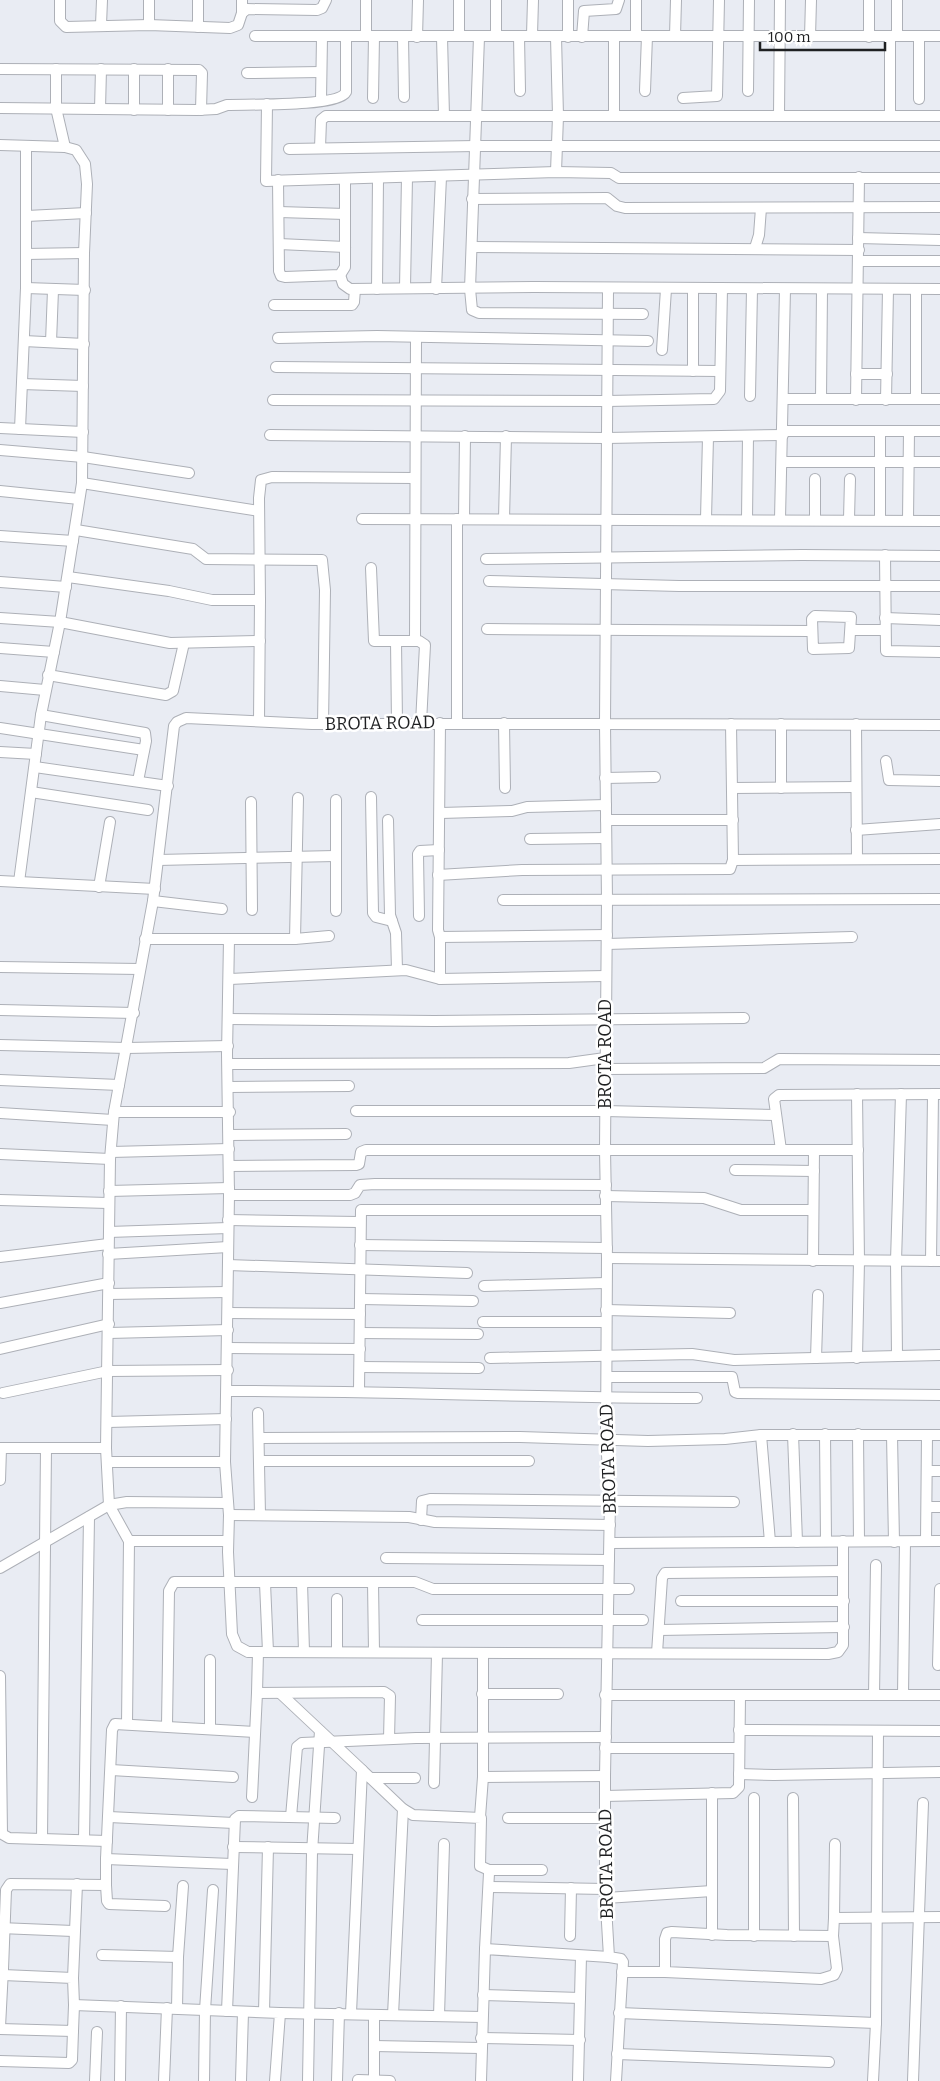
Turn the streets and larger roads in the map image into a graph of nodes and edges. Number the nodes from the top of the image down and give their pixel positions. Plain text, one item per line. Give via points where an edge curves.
1 (60, 0) edge
2 (102, 0) edge
3 (149, 0) edge
4 (198, 0) edge
5 (242, 0) edge
6 (326, 0) edge
7 (366, 0) edge
8 (418, 0) edge
9 (460, 0) edge
10 (496, 0) edge
11 (533, 0) edge
12 (568, 0) edge
13 (619, 0) edge
14 (636, 0) edge
15 (676, 0) edge
16 (719, 0) edge
17 (749, 0) edge
18 (780, 0) edge
19 (811, 0) edge
20 (869, 0) edge
21 (897, 0) edge
22 (287, 5) edge
23 (242, 13) junction
24 (101, 25) junction
25 (149, 25) junction
26 (198, 27) junction
27 (532, 35) junction
28 (256, 36) dead end
29 (370, 36) junction
30 (442, 36) junction
31 (459, 36) junction
32 (496, 36) junction
33 (519, 36) junction
34 (614, 36) junction
35 (641, 36) junction
36 (675, 36) junction
37 (719, 36) junction
38 (748, 36) junction
39 (779, 36) junction
40 (893, 36) junction
41 (919, 36) junction
42 (940, 36) edge
43 (322, 37) junction
44 (346, 37) junction
45 (403, 37) junction
46 (418, 37) junction
47 (479, 37) junction
48 (556, 37) junction
49 (568, 37) junction
50 (582, 37) junction
51 (810, 37) junction
52 (869, 37) junction
53 (0, 69) edge
54 (56, 69) junction
55 (101, 69) junction
56 (134, 69) junction
57 (168, 69) junction
58 (321, 72) junction
59 (247, 73) dead end
60 (520, 91) dead end
61 (645, 91) dead end
62 (748, 91) dead end
63 (404, 97) dead end
64 (373, 98) dead end
65 (683, 98) dead end
66 (919, 99) dead end
67 (319, 101) junction
68 (267, 104) junction
69 (0, 108) edge
70 (56, 108) junction
71 (100, 109) junction
72 (134, 110) junction
73 (168, 110) junction
74 (201, 110) junction
75 (444, 116) junction
76 (477, 116) junction
77 (558, 116) junction
78 (614, 116) junction
79 (779, 116) junction
80 (890, 116) junction
81 (940, 116) edge
82 (321, 120) junction
83 (0, 146) edge
84 (476, 146) junction
85 (558, 146) junction
86 (940, 146) edge
87 (26, 147) junction
88 (65, 147) junction
89 (320, 148) junction
90 (289, 149) dead end
91 (556, 172) junction
92 (474, 175) junction
93 (408, 177) junction
94 (441, 177) junction
95 (345, 178) junction
96 (378, 178) junction
97 (859, 178) junction
98 (940, 178) edge
99 (278, 180) junction
100 (472, 199) junction
101 (859, 207) junction
102 (940, 207) edge
103 (761, 208) junction
104 (279, 212) junction
105 (86, 213) junction
106 (345, 214) junction
107 (27, 216) junction
108 (858, 238) junction
109 (940, 240) edge
110 (279, 244) junction
111 (345, 247) junction
112 (472, 247) junction
113 (755, 248) junction
114 (858, 250) junction
115 (84, 253) junction
116 (26, 254) junction
117 (858, 261) junction
118 (940, 261) edge
119 (340, 275) junction
120 (26, 288) junction
121 (405, 288) junction
122 (470, 288) junction
123 (822, 288) junction
124 (355, 289) junction
125 (377, 289) junction
126 (436, 289) junction
127 (608, 289) junction
128 (666, 289) junction
129 (693, 289) junction
130 (722, 289) junction
131 (752, 289) junction
132 (785, 289) junction
133 (858, 289) junction
134 (888, 289) junction
135 (940, 289) edge
136 (53, 290) junction
137 (85, 290) junction
138 (916, 290) junction
139 (274, 306) dead end
140 (607, 314) junction
141 (643, 314) dead end
142 (416, 337) junction
143 (278, 338) dead end
144 (607, 340) junction
145 (24, 341) junction
146 (648, 341) dead end
147 (51, 342) junction
148 (84, 344) junction
149 (662, 350) dead end
150 (276, 367) dead end
151 (416, 368) junction
152 (607, 371) junction
153 (692, 371) junction
154 (720, 371) junction
155 (856, 374) junction
156 (887, 374) junction
157 (22, 384) junction
158 (83, 386) junction
159 (750, 396) dead end
160 (783, 399) junction
161 (821, 399) junction
162 (916, 399) junction
163 (940, 399) edge
164 (274, 400) dead end
165 (416, 400) junction
166 (856, 400) junction
167 (886, 400) junction
168 (607, 401) junction
169 (0, 428) edge
170 (20, 429) junction
171 (880, 431) junction
172 (909, 431) junction
173 (940, 431) edge
174 (83, 432) junction
175 (783, 433) junction
176 (270, 435) dead end
177 (415, 435) junction
178 (465, 436) junction
179 (506, 436) junction
180 (748, 436) junction
181 (708, 437) junction
182 (606, 438) junction
183 (0, 450) edge
184 (83, 457) junction
185 (879, 461) junction
186 (782, 462) junction
187 (909, 462) junction
188 (940, 462) edge
189 (189, 473) dead end
190 (415, 478) junction
191 (815, 479) dead end
192 (850, 479) dead end
193 (82, 483) junction
194 (0, 491) edge
195 (79, 499) junction
196 (259, 511) junction
197 (605, 518) junction
198 (362, 519) dead end
199 (416, 519) junction
200 (460, 519) junction
201 (504, 519) junction
202 (706, 519) junction
203 (746, 519) junction
204 (780, 519) junction
205 (815, 519) junction
206 (849, 519) junction
207 (880, 520) junction
208 (908, 520) junction
209 (940, 521) edge
210 (76, 530) junction
211 (0, 536) edge
212 (73, 541) junction
213 (885, 555) junction
214 (940, 556) edge
215 (605, 558) junction
216 (260, 559) junction
217 (486, 559) dead end
218 (372, 568) dead end
219 (489, 581) dead end
220 (0, 582) edge
221 (67, 582) junction
222 (604, 584) junction
223 (885, 584) junction
224 (940, 586) edge
225 (260, 600) junction
226 (0, 618) edge
227 (885, 618) junction
228 (940, 620) edge
229 (60, 622) junction
230 (487, 629) dead end
231 (605, 630) junction
232 (852, 630) junction
233 (885, 630) junction
234 (812, 631) junction
235 (260, 641) junction
236 (396, 641) junction
237 (415, 641) junction
238 (184, 643) junction
239 (0, 648) edge
240 (54, 652) junction
241 (940, 652) edge
242 (48, 675) junction
243 (0, 686) edge
244 (45, 690) junction
245 (41, 715) junction
246 (258, 721) junction
247 (458, 722) junction
248 (397, 723) junction
249 (421, 723) junction
250 (440, 723) junction
251 (323, 724) junction
252 (504, 724) junction
253 (605, 724) junction
254 (731, 724) junction
255 (781, 724) junction
256 (856, 724) junction
257 (940, 725) edge
258 (0, 728) edge
259 (38, 733) junction
260 (144, 750) junction
261 (0, 752) edge
262 (36, 754) junction
263 (886, 760) dead end
264 (35, 767) junction
265 (655, 777) dead end
266 (606, 778) junction
267 (138, 781) junction
268 (940, 781) edge
269 (168, 786) junction
270 (856, 786) junction
271 (505, 788) dead end
272 (732, 788) junction
273 (781, 788) junction
274 (31, 792) junction
275 (371, 797) dead end
276 (298, 798) dead end
277 (336, 800) dead end
278 (251, 802) dead end
279 (606, 805) junction
280 (148, 810) dead end
281 (441, 813) junction
282 (388, 820) dead end
283 (606, 820) junction
284 (733, 820) junction
285 (110, 822) dead end
286 (940, 824) edge
287 (856, 830) junction
288 (606, 838) junction
289 (530, 839) dead end
290 (439, 850) junction
291 (297, 856) junction
292 (335, 856) junction
293 (251, 857) junction
294 (940, 858) edge
295 (857, 859) junction
296 (158, 860) junction
297 (733, 860) junction
298 (607, 869) junction
299 (438, 875) junction
300 (0, 881) edge
301 (19, 882) junction
302 (99, 887) junction
303 (155, 889) junction
304 (940, 899) edge
305 (503, 900) dead end
306 (607, 900) junction
307 (153, 902) junction
308 (222, 909) dead end
309 (252, 910) dead end
310 (336, 910) dead end
311 (419, 916) dead end
312 (392, 921) junction
313 (329, 936) dead end
314 (440, 937) junction
315 (852, 937) dead end
316 (145, 939) junction
317 (229, 939) junction
318 (295, 939) junction
319 (607, 940) junction
320 (0, 967) edge
321 (140, 969) junction
322 (396, 970) junction
323 (606, 976) junction
324 (230, 979) junction
325 (440, 979) junction
326 (0, 1010) edge
327 (134, 1013) junction
328 (605, 1018) junction
329 (744, 1018) dead end
330 (228, 1019) junction
331 (0, 1045) edge
332 (228, 1046) junction
333 (127, 1048) junction
334 (605, 1058) junction
335 (940, 1060) edge
336 (228, 1064) junction
337 (606, 1069) junction
338 (0, 1080) edge
339 (119, 1085) junction
340 (348, 1086) dead end
341 (229, 1087) junction
342 (857, 1094) junction
343 (901, 1094) junction
344 (936, 1094) edge
345 (356, 1111) dead end
346 (605, 1111) junction
347 (230, 1112) junction
348 (0, 1113) edge
349 (775, 1115) junction
350 (114, 1116) junction
351 (936, 1122) edge
352 (346, 1134) dead end
353 (230, 1135) junction
354 (229, 1149) junction
355 (605, 1150) junction
356 (781, 1150) junction
357 (814, 1150) junction
358 (858, 1150) junction
359 (0, 1154) edge
360 (110, 1155) junction
361 (229, 1166) junction
362 (735, 1170) dead end
363 (814, 1171) junction
364 (606, 1186) junction
365 (109, 1191) junction
366 (229, 1192) junction
367 (605, 1196) junction
368 (0, 1200) edge
369 (108, 1202) junction
370 (605, 1210) junction
371 (813, 1210) junction
372 (359, 1222) junction
373 (228, 1224) junction
374 (109, 1232) junction
375 (360, 1245) junction
376 (228, 1247) junction
377 (108, 1249) junction
378 (607, 1253) junction
379 (0, 1257) edge
380 (813, 1261) junction
381 (859, 1261) junction
382 (896, 1261) junction
383 (936, 1261) edge
384 (228, 1265) junction
385 (360, 1270) junction
386 (467, 1273) dead end
387 (109, 1283) junction
388 (606, 1283) junction
389 (484, 1286) dead end
390 (227, 1292) junction
391 (109, 1294) junction
392 (818, 1295) dead end
393 (361, 1299) junction
394 (473, 1301) dead end
395 (0, 1303) edge
396 (606, 1310) junction
397 (228, 1313) junction
398 (730, 1313) dead end
399 (360, 1314) junction
400 (483, 1322) dead end
401 (606, 1322) junction
402 (109, 1328) junction
403 (228, 1330) junction
404 (360, 1333) junction
405 (478, 1334) dead end
406 (228, 1348) junction
407 (0, 1349) edge
408 (360, 1350) junction
409 (607, 1355) junction
410 (897, 1355) junction
411 (940, 1355) edge
412 (490, 1358) dead end
413 (816, 1358) junction
414 (857, 1358) junction
415 (360, 1367) junction
416 (478, 1368) dead end
417 (228, 1370) junction
418 (108, 1371) junction
419 (607, 1377) junction
420 (227, 1391) junction
421 (359, 1391) junction
422 (3, 1393) dead end
423 (940, 1396) edge
424 (606, 1398) junction
425 (697, 1398) dead end
426 (258, 1413) dead end
427 (226, 1419) junction
428 (108, 1422) junction
429 (793, 1434) junction
430 (825, 1434) junction
431 (858, 1434) junction
432 (761, 1435) junction
433 (892, 1435) junction
434 (927, 1435) junction
435 (940, 1435) edge
436 (258, 1438) junction
437 (606, 1440) junction
438 (1, 1448) edge
439 (46, 1448) junction
440 (106, 1448) junction
441 (259, 1461) junction
442 (108, 1462) junction
443 (225, 1462) junction
444 (529, 1462) dead end
445 (927, 1471) junction
446 (940, 1471) edge
447 (0, 1480) edge
448 (610, 1501) junction
449 (734, 1502) dead end
450 (228, 1503) junction
451 (109, 1505) junction
452 (927, 1507) junction
453 (940, 1507) edge
454 (229, 1515) junction
455 (260, 1516) junction
456 (88, 1517) junction
457 (421, 1520) junction
458 (610, 1525) junction
459 (128, 1540) junction
460 (826, 1541) junction
461 (843, 1541) junction
462 (859, 1541) junction
463 (926, 1541) junction
464 (940, 1541) edge
465 (45, 1542) junction
466 (228, 1542) junction
467 (770, 1542) junction
468 (797, 1542) junction
469 (894, 1542) junction
470 (905, 1542) junction
471 (610, 1543) junction
472 (386, 1558) dead end
473 (609, 1560) junction
474 (876, 1565) dead end
475 (0, 1568) edge
476 (843, 1570) junction
477 (302, 1582) junction
478 (373, 1582) junction
479 (229, 1583) junction
480 (265, 1583) junction
481 (609, 1589) junction
482 (629, 1589) dead end
483 (940, 1589) edge
484 (337, 1599) dead end
485 (681, 1601) dead end
486 (844, 1601) junction
487 (422, 1620) dead end
488 (643, 1620) dead end
489 (608, 1621) junction
490 (844, 1628) junction
491 (659, 1630) junction
492 (263, 1652) junction
493 (304, 1652) junction
494 (337, 1652) junction
495 (374, 1652) junction
496 (436, 1653) junction
497 (658, 1653) junction
498 (483, 1654) junction
499 (607, 1654) junction
500 (210, 1660) dead end
501 (938, 1665) dead end
502 (0, 1676) edge
503 (257, 1693) junction
504 (280, 1693) junction
505 (482, 1694) junction
506 (558, 1694) dead end
507 (605, 1695) junction
508 (874, 1695) junction
509 (903, 1695) junction
510 (940, 1695) edge
511 (740, 1696) junction
512 (127, 1724) junction
513 (167, 1725) junction
514 (210, 1728) junction
515 (739, 1730) junction
516 (878, 1731) junction
517 (940, 1731) edge
518 (255, 1732) junction
519 (320, 1736) junction
520 (606, 1737) junction
521 (434, 1738) junction
522 (482, 1738) junction
523 (388, 1739) junction
524 (332, 1741) junction
525 (605, 1748) junction
526 (739, 1748) junction
527 (111, 1770) junction
528 (362, 1770) junction
529 (940, 1772) edge
530 (878, 1773) junction
531 (739, 1774) junction
532 (605, 1776) junction
533 (483, 1777) junction
534 (233, 1778) dead end
535 (372, 1778) junction
536 (414, 1778) dead end
537 (434, 1782) dead end
538 (712, 1793) junction
539 (605, 1796) junction
540 (252, 1797) dead end
541 (754, 1798) dead end
542 (794, 1798) dead end
543 (923, 1803) dead end
544 (403, 1810) junction
545 (291, 1816) junction
546 (109, 1817) junction
547 (313, 1817) junction
548 (480, 1817) junction
549 (335, 1818) dead end
550 (508, 1818) dead end
551 (605, 1818) junction
552 (234, 1823) junction
553 (42, 1839) junction
554 (84, 1840) junction
555 (107, 1841) junction
556 (444, 1844) dead end
557 (835, 1844) dead end
558 (233, 1847) junction
559 (268, 1847) junction
560 (312, 1848) junction
561 (358, 1849) junction
562 (106, 1859) junction
563 (232, 1864) junction
564 (489, 1870) junction
565 (542, 1870) dead end
566 (77, 1884) junction
567 (106, 1885) junction
568 (183, 1886) dead end
569 (489, 1887) junction
570 (571, 1888) junction
571 (213, 1890) dead end
572 (712, 1891) junction
573 (606, 1893) junction
574 (165, 1906) dead end
575 (877, 1917) junction
576 (919, 1917) junction
577 (940, 1917) edge
578 (834, 1918) junction
579 (3, 1928) edge
580 (73, 1931) junction
581 (712, 1935) junction
582 (570, 1936) dead end
583 (754, 1936) junction
584 (794, 1936) junction
585 (833, 1936) junction
586 (485, 1950) junction
587 (102, 1955) dead end
588 (178, 1956) junction
589 (582, 1956) junction
590 (609, 1957) junction
591 (2, 1971) edge
592 (622, 1972) junction
593 (665, 1972) junction
594 (73, 1978) junction
595 (482, 1995) junction
596 (580, 1998) junction
597 (74, 2005) junction
598 (122, 2006) junction
599 (172, 2008) junction
600 (205, 2010) junction
601 (227, 2011) junction
602 (243, 2012) junction
603 (264, 2012) junction
604 (280, 2013) junction
605 (310, 2013) junction
606 (339, 2013) junction
607 (351, 2013) junction
608 (619, 2013) junction
609 (374, 2015) junction
610 (393, 2015) junction
611 (439, 2016) junction
612 (482, 2017) junction
613 (876, 2023) junction
614 (0, 2028) edge
615 (73, 2031) junction
616 (97, 2032) dead end
617 (580, 2040) junction
618 (481, 2043) junction
619 (374, 2046) junction
620 (617, 2054) junction
621 (0, 2061) edge
622 (830, 2062) dead end
623 (358, 2080) dead end
624 (374, 2080) edge
625 (95, 2081) edge
626 (120, 2081) edge
627 (164, 2081) edge
628 (204, 2081) edge
629 (242, 2081) edge
630 (274, 2081) edge
631 (308, 2081) edge
632 (337, 2081) edge
633 (390, 2081) edge
634 (481, 2081) edge
635 (578, 2081) edge
636 (616, 2081) edge
637 (873, 2081) edge
638 (913, 2081) edge

1 - 24 street via 60,21 64,26
2 - 24 street
3 - 25 street
4 - 26 street
5 - 23 street
6 - 22 street via 317,10
7 - 29 street
8 - 46 street
9 - 31 street
10 - 32 street
11 - 27 street
12 - 49 street
13 - 50 street via 616,9 584,11
14 - 35 street
15 - 36 street
16 - 37 street
17 - 38 street
18 - 39 street
19 - 51 street
20 - 52 street
21 - 40 street
22 - 23 street via 250,9
23 - 26 street via 234,27
24 - 25 street
25 - 26 street
27 - 33 street
27 - 48 street
28 - 43 street
29 - 44 street
29 - 45 street
29 - 64 street
30 - 31 street
30 - 46 street
30 - 75 street
31 - 47 street
32 - 33 street
32 - 47 street
33 - 60 street
34 - 35 street
34 - 50 street
34 - 78 street
35 - 36 street
35 - 61 street
36 - 37 street
37 - 38 street
37 - 65 street via 717,96
38 - 39 street
38 - 62 street
39 - 51 street
39 - 79 street
40 - 41 street
40 - 52 street
40 - 80 street
41 - 42 street
41 - 66 street
43 - 44 street
43 - 58 street
44 - 67 street via 345,95
45 - 46 street
45 - 63 street
47 - 76 street
48 - 49 street
48 - 77 street
49 - 50 street
51 - 52 street
53 - 54 street
54 - 55 street
54 - 70 street
55 - 56 street
55 - 71 street
56 - 57 street
56 - 72 street
57 - 73 street
57 - 74 street via 201,70
58 - 59 street
58 - 67 street
67 - 68 street
67 - 82 street
68 - 74 street via 227,105
68 - 99 street via 266,181
69 - 70 street
70 - 71 street
70 - 88 street
71 - 72 street
72 - 73 street
73 - 74 street
75 - 76 street
75 - 82 street via 326,116
76 - 77 street
76 - 84 street
77 - 78 street
77 - 85 street
78 - 79 street
79 - 80 street
80 - 81 street
82 - 89 street
83 - 87 street
84 - 85 street
84 - 89 street
84 - 92 street
85 - 86 street
85 - 91 street
87 - 88 street
87 - 107 street
88 - 105 street via 81,155 87,171
89 - 90 street
91 - 92 street
91 - 97 street via 611,172 619,178
92 - 94 street
92 - 100 street
93 - 94 street
93 - 96 street
93 - 121 street
94 - 126 street
95 - 96 street
95 - 99 street
95 - 106 street
96 - 125 street
97 - 98 street
97 - 101 street
99 - 104 street
100 - 103 street via 607,198 625,208
100 - 112 street
101 - 102 street
101 - 103 street
101 - 108 street
103 - 113 street
104 - 106 street
104 - 110 street
105 - 107 street
105 - 115 street
106 - 111 street
107 - 116 street
108 - 109 street
108 - 114 street
110 - 111 street
110 - 119 street via 281,276
111 - 119 street via 345,267
112 - 113 street
112 - 122 street
113 - 114 street
114 - 117 street
115 - 116 street
115 - 137 street
116 - 120 street
117 - 118 street
117 - 133 street
119 - 124 street via 346,288
120 - 136 street
120 - 145 street
121 - 125 street
121 - 126 street
122 - 126 street
122 - 127 street
122 - 140 street via 471,307 476,312
123 - 132 street
123 - 133 street
123 - 161 street
124 - 125 street
124 - 139 street via 352,305
127 - 128 street
127 - 140 street
128 - 129 street
128 - 149 street
129 - 130 street
129 - 153 street
130 - 131 street
130 - 154 street
131 - 132 street
131 - 159 street
132 - 160 street
133 - 134 street
133 - 155 street
134 - 138 street
134 - 156 street
135 - 138 street
136 - 137 street
136 - 147 street
137 - 148 street
138 - 162 street
140 - 141 street
140 - 144 street
142 - 143 street
142 - 144 street
142 - 151 street
144 - 146 street
144 - 152 street
145 - 147 street
145 - 157 street
147 - 148 street
148 - 158 street
150 - 151 street
151 - 152 street
151 - 165 street
152 - 153 street
152 - 168 street
153 - 154 street
154 - 168 street via 720,391 714,399
155 - 156 street
155 - 166 street
156 - 167 street
157 - 158 street
157 - 170 street
158 - 174 street
160 - 161 street
160 - 175 street
161 - 166 street
162 - 163 street
162 - 167 street
164 - 165 street
165 - 168 street
165 - 177 street
166 - 167 street
168 - 182 street
169 - 170 street
170 - 174 street
171 - 172 street
171 - 175 street
171 - 185 street
172 - 173 street
172 - 187 street
174 - 184 street
175 - 180 street
175 - 186 street
176 - 177 street
177 - 178 street
177 - 190 street
178 - 179 street
178 - 200 street
179 - 182 street
179 - 201 street
180 - 181 street
180 - 203 street
181 - 182 street
181 - 202 street
182 - 197 street
183 - 184 street
184 - 189 street
184 - 193 street
185 - 186 street
185 - 187 street
185 - 207 street
186 - 204 street
187 - 188 street
187 - 208 street
190 - 196 street via 264,478 259,486
190 - 199 street
191 - 205 street
192 - 206 street
193 - 195 street
193 - 196 street
194 - 195 street
195 - 210 street
196 - 216 street
197 - 201 street
197 - 202 street
197 - 215 street
198 - 199 street
199 - 200 street
199 - 237 street
200 - 201 street
200 - 247 street
202 - 203 street
203 - 204 street
204 - 205 street
205 - 206 street
206 - 207 street
207 - 208 street
208 - 209 street
210 - 212 street
210 - 216 street via 193,549 206,559
211 - 212 street
212 - 221 street
213 - 214 street
213 - 215 street
213 - 223 street
215 - 217 street
215 - 222 street
216 - 225 street
216 - 251 street via 323,561
218 - 236 street via 373,637 376,641
219 - 222 street
220 - 221 street
221 - 225 street via 169,591 212,600
221 - 229 street
222 - 223 street
222 - 231 street
223 - 224 street
223 - 227 street
225 - 235 street
226 - 229 street
227 - 228 street
227 - 233 street
229 - 238 street
229 - 240 street
230 - 231 street
231 - 234 street
231 - 253 street
232 - 233 street
232 - 234 street via 852,619 848,616 815,616
232 - 234 street via 849,648 814,650
233 - 241 street via 884,648 888,652
235 - 238 street
235 - 246 street
236 - 237 street
236 - 248 street
237 - 249 street via 423,642 426,648
238 - 242 street via 173,691 166,695
239 - 240 street
240 - 242 street
242 - 244 street
243 - 244 street
244 - 245 street
245 - 259 street
245 - 260 street via 145,733
246 - 251 street, BROTA ROAD
246 - 269 street, BROTA ROAD via 186,718 177,722
247 - 250 street, BROTA ROAD
247 - 252 street, BROTA ROAD
248 - 249 street, BROTA ROAD
248 - 251 street, BROTA ROAD
249 - 250 street, BROTA ROAD
250 - 281 street
252 - 253 street, BROTA ROAD
252 - 271 street
253 - 254 street
253 - 266 street, BROTA ROAD
254 - 255 street
254 - 272 street
255 - 256 street
255 - 273 street
256 - 257 street
256 - 270 street
258 - 259 street
259 - 260 street
259 - 262 street
260 - 267 street
261 - 262 street
262 - 264 street
263 - 268 street via 888,780
264 - 267 street
264 - 274 street
265 - 266 street
266 - 279 street, BROTA ROAD
267 - 269 street
269 - 296 street, BROTA ROAD
270 - 273 street
270 - 287 street
272 - 273 street
272 - 284 street
274 - 280 street
274 - 301 street
275 - 312 street via 373,913 376,917
276 - 291 street
277 - 292 street
278 - 293 street
279 - 281 street
279 - 283 street, BROTA ROAD
281 - 290 street
282 - 312 street
283 - 284 street
283 - 288 street, BROTA ROAD
284 - 297 street
285 - 302 street
286 - 287 street
287 - 295 street
288 - 289 street
288 - 298 street, BROTA ROAD
290 - 299 street
290 - 311 street via 420,851 418,854
291 - 292 street
291 - 293 street
291 - 318 street
292 - 310 street
293 - 296 street
293 - 309 street
294 - 295 street
295 - 297 street
296 - 303 street, BROTA ROAD
297 - 298 street via 730,870
298 - 299 street
298 - 306 street, BROTA ROAD
299 - 314 street
300 - 301 street
301 - 302 street
302 - 303 street
303 - 307 street, BROTA ROAD
304 - 306 street
305 - 306 street
306 - 319 street, BROTA ROAD
307 - 308 street
307 - 316 street, BROTA ROAD
312 - 322 street via 396,933
313 - 318 street
314 - 319 street
314 - 325 street
315 - 319 street
316 - 317 street
316 - 321 street, BROTA ROAD
317 - 318 street
317 - 324 street
319 - 323 street, BROTA ROAD
320 - 321 street
321 - 327 street, BROTA ROAD
322 - 324 street
322 - 325 street
323 - 325 street
323 - 328 street, BROTA ROAD
324 - 330 street
326 - 327 street
327 - 333 street, BROTA ROAD
328 - 329 street
328 - 330 street via 434,1021
328 - 334 street, BROTA ROAD
330 - 332 street
331 - 333 street
332 - 333 street
332 - 336 street
333 - 339 street, BROTA ROAD
334 - 336 street via 570,1063
334 - 337 street, BROTA ROAD
335 - 337 street via 779,1059 764,1068
336 - 341 street
337 - 346 street, BROTA ROAD
338 - 339 street
339 - 350 street, BROTA ROAD
340 - 341 street
341 - 347 street
342 - 343 street
342 - 349 street via 780,1095 774,1099
342 - 358 street
343 - 344 street
343 - 382 street
344 - 351 street
345 - 346 street
346 - 349 street
346 - 355 street, BROTA ROAD
347 - 350 street
347 - 353 street
348 - 350 street
349 - 356 street
350 - 360 street, BROTA ROAD
351 - 383 street
352 - 353 street
353 - 354 street
354 - 360 street
354 - 361 street
355 - 356 street
355 - 361 street via 366,1150 361,1152 356,1165
355 - 364 street, BROTA ROAD
356 - 357 street
357 - 358 street
357 - 363 street
358 - 381 street
359 - 360 street
360 - 365 street, BROTA ROAD
361 - 366 street
362 - 363 street
363 - 371 street
364 - 366 street via 375,1184 360,1185 355,1193 350,1194
364 - 367 street, BROTA ROAD
365 - 366 street
365 - 369 street, BROTA ROAD
366 - 373 street
367 - 370 street, BROTA ROAD
367 - 371 street via 704,1198 741,1210
368 - 369 street
369 - 374 street, BROTA ROAD
370 - 372 street via 362,1210
370 - 378 street, BROTA ROAD
371 - 380 street
372 - 373 street
372 - 375 street
373 - 374 street
373 - 376 street
374 - 377 street, BROTA ROAD
375 - 378 street
375 - 385 street
376 - 377 street
376 - 384 street
377 - 379 street
377 - 387 street, BROTA ROAD
378 - 380 street
378 - 388 street, BROTA ROAD
380 - 381 street
381 - 382 street
381 - 414 street
382 - 383 street
382 - 410 street
384 - 385 street
384 - 390 street
385 - 386 street
385 - 393 street
387 - 391 street, BROTA ROAD
387 - 395 street
388 - 389 street
388 - 396 street, BROTA ROAD
390 - 391 street
390 - 397 street
391 - 402 street, BROTA ROAD
392 - 413 street
393 - 394 street
393 - 399 street
396 - 398 street
396 - 401 street, BROTA ROAD
397 - 399 street
397 - 403 street
399 - 404 street
400 - 401 street
401 - 409 street, BROTA ROAD
402 - 403 street
402 - 407 street
402 - 418 street, BROTA ROAD
403 - 406 street
404 - 405 street
404 - 408 street
406 - 408 street
406 - 417 street
408 - 415 street
409 - 412 street
409 - 413 street via 692,1354 734,1360
409 - 419 street, BROTA ROAD
410 - 411 street
410 - 414 street
413 - 414 street
415 - 416 street
415 - 421 street
417 - 418 street
417 - 420 street
418 - 422 street
418 - 428 street, BROTA ROAD
419 - 423 street via 732,1377 738,1393
419 - 424 street, BROTA ROAD
420 - 421 street
420 - 427 street
421 - 424 street via 511,1398
424 - 425 street
424 - 437 street, BROTA ROAD
426 - 436 street
427 - 428 street
427 - 443 street
428 - 440 street, BROTA ROAD
429 - 430 street
429 - 432 street
429 - 468 street
430 - 431 street
430 - 460 street
431 - 433 street
431 - 462 street
432 - 437 street via 725,1439
432 - 467 street
433 - 434 street
433 - 469 street
434 - 435 street
434 - 445 street
436 - 437 street via 520,1437
436 - 441 street
437 - 448 street, BROTA ROAD
438 - 439 street
438 - 447 street
439 - 440 street
439 - 465 street
440 - 442 street, BROTA ROAD
441 - 444 street
441 - 455 street
442 - 443 street
442 - 451 street, BROTA ROAD
443 - 450 street
445 - 446 street
445 - 452 street
448 - 449 street
448 - 457 street via 430,1499 422,1502
448 - 458 street, BROTA ROAD
450 - 451 street via 127,1502
450 - 454 street
451 - 456 street
451 - 459 street
452 - 453 street
452 - 463 street
454 - 455 street
454 - 466 street
455 - 457 street via 409,1517
456 - 465 street
456 - 554 street
457 - 458 street
458 - 471 street, BROTA ROAD
459 - 466 street
459 - 512 street
460 - 461 street
460 - 468 street
461 - 462 street
461 - 476 street
462 - 469 street
463 - 464 street
463 - 470 street
465 - 475 street
465 - 553 street
466 - 479 street
467 - 468 street
467 - 471 street
469 - 470 street
470 - 509 street
471 - 473 street, BROTA ROAD
472 - 473 street
473 - 481 street, BROTA ROAD
474 - 508 street
476 - 486 street
476 - 491 street via 665,1573
477 - 478 street
477 - 480 street
477 - 493 street
478 - 481 street via 415,1582 433,1588
478 - 495 street
479 - 480 street
479 - 492 street via 232,1634 237,1646 248,1652
479 - 513 street via 179,1581 170,1587
480 - 492 street
481 - 482 street
481 - 489 street, BROTA ROAD
483 - 501 street
484 - 494 street
485 - 486 street
486 - 490 street
487 - 489 street
488 - 489 street
489 - 499 street, BROTA ROAD
490 - 491 street
490 - 497 street via 843,1645 838,1652 828,1654
491 - 497 street
492 - 493 street
492 - 503 street
493 - 494 street
494 - 495 street
495 - 496 street
496 - 498 street
496 - 521 street
497 - 499 street
498 - 499 street
498 - 505 street
499 - 507 street, BROTA ROAD
500 - 514 street
502 - 553 street via 1,1831 4,1837 9,1838
503 - 504 street
503 - 518 street
504 - 519 street
504 - 523 street via 384,1692 390,1696
505 - 506 street
505 - 522 street
507 - 511 street
507 - 520 street, BROTA ROAD
508 - 509 street
508 - 511 street
509 - 510 street
511 - 515 street
512 - 513 street
512 - 527 street via 113,1726
513 - 514 street
514 - 518 street
515 - 516 street
515 - 526 street
516 - 517 street
516 - 530 street
518 - 540 street
519 - 524 street
519 - 545 street via 297,1747
519 - 547 street
520 - 522 street
520 - 525 street, BROTA ROAD
521 - 522 street
521 - 523 street
521 - 537 street
522 - 533 street
523 - 524 street
524 - 528 street
525 - 526 street
525 - 532 street, BROTA ROAD
526 - 531 street
527 - 534 street
527 - 546 street
528 - 535 street
528 - 561 street
529 - 530 street
530 - 531 street
530 - 575 street
531 - 538 street via 737,1791
532 - 533 street
532 - 539 street, BROTA ROAD
533 - 548 street
535 - 536 street
535 - 544 street
538 - 539 street
538 - 572 street
539 - 551 street, BROTA ROAD
541 - 583 street
542 - 584 street
543 - 576 street
544 - 548 street via 413,1815
544 - 610 street
545 - 547 street
545 - 552 street via 239,1816
546 - 552 street
546 - 555 street
547 - 549 street
547 - 560 street
548 - 564 street via 480,1866
550 - 551 street
551 - 573 street, BROTA ROAD
552 - 558 street
553 - 554 street
554 - 555 street
555 - 562 street
556 - 611 street
557 - 578 street
558 - 559 street
558 - 563 street
559 - 560 street
559 - 603 street
560 - 561 street
560 - 605 street
561 - 607 street
562 - 563 street
562 - 567 street
563 - 601 street
564 - 565 street
564 - 569 street
566 - 567 street
566 - 579 street via 8,1884
566 - 580 street
567 - 574 street via 109,1904
568 - 588 street
569 - 570 street
569 - 586 street
570 - 573 street
570 - 582 street
571 - 600 street
572 - 573 street
572 - 581 street
573 - 590 street, BROTA ROAD
575 - 576 street
575 - 578 street
575 - 613 street
576 - 577 street
576 - 638 street
578 - 585 street
579 - 580 street
579 - 591 street
580 - 594 street
581 - 583 street
581 - 593 street via 668,1933 665,1939
583 - 584 street
584 - 585 street
585 - 593 street via 837,1969 834,1975 821,1979
586 - 589 street
586 - 595 street
587 - 588 street
588 - 599 street
589 - 590 street
589 - 596 street
590 - 592 street via 621,1959
591 - 594 street
591 - 614 street
592 - 593 street
592 - 608 street
594 - 597 street
595 - 596 street
595 - 612 street
596 - 617 street
597 - 598 street
597 - 615 street
598 - 599 street
598 - 626 street
599 - 600 street
599 - 627 street
600 - 601 street
600 - 628 street
601 - 602 street
602 - 603 street
602 - 629 street
603 - 604 street
604 - 605 street
604 - 630 street
605 - 606 street
605 - 631 street
606 - 607 street
606 - 632 street
607 - 609 street
608 - 613 street
608 - 620 street
609 - 610 street
609 - 619 street
610 - 611 street
611 - 612 street
612 - 618 street
613 - 637 street
614 - 615 street
615 - 621 street via 71,2062
616 - 625 street
617 - 618 street
617 - 635 street
618 - 619 street
618 - 634 street
619 - 624 street
620 - 622 street
620 - 636 street
623 - 624 street
624 - 633 street

